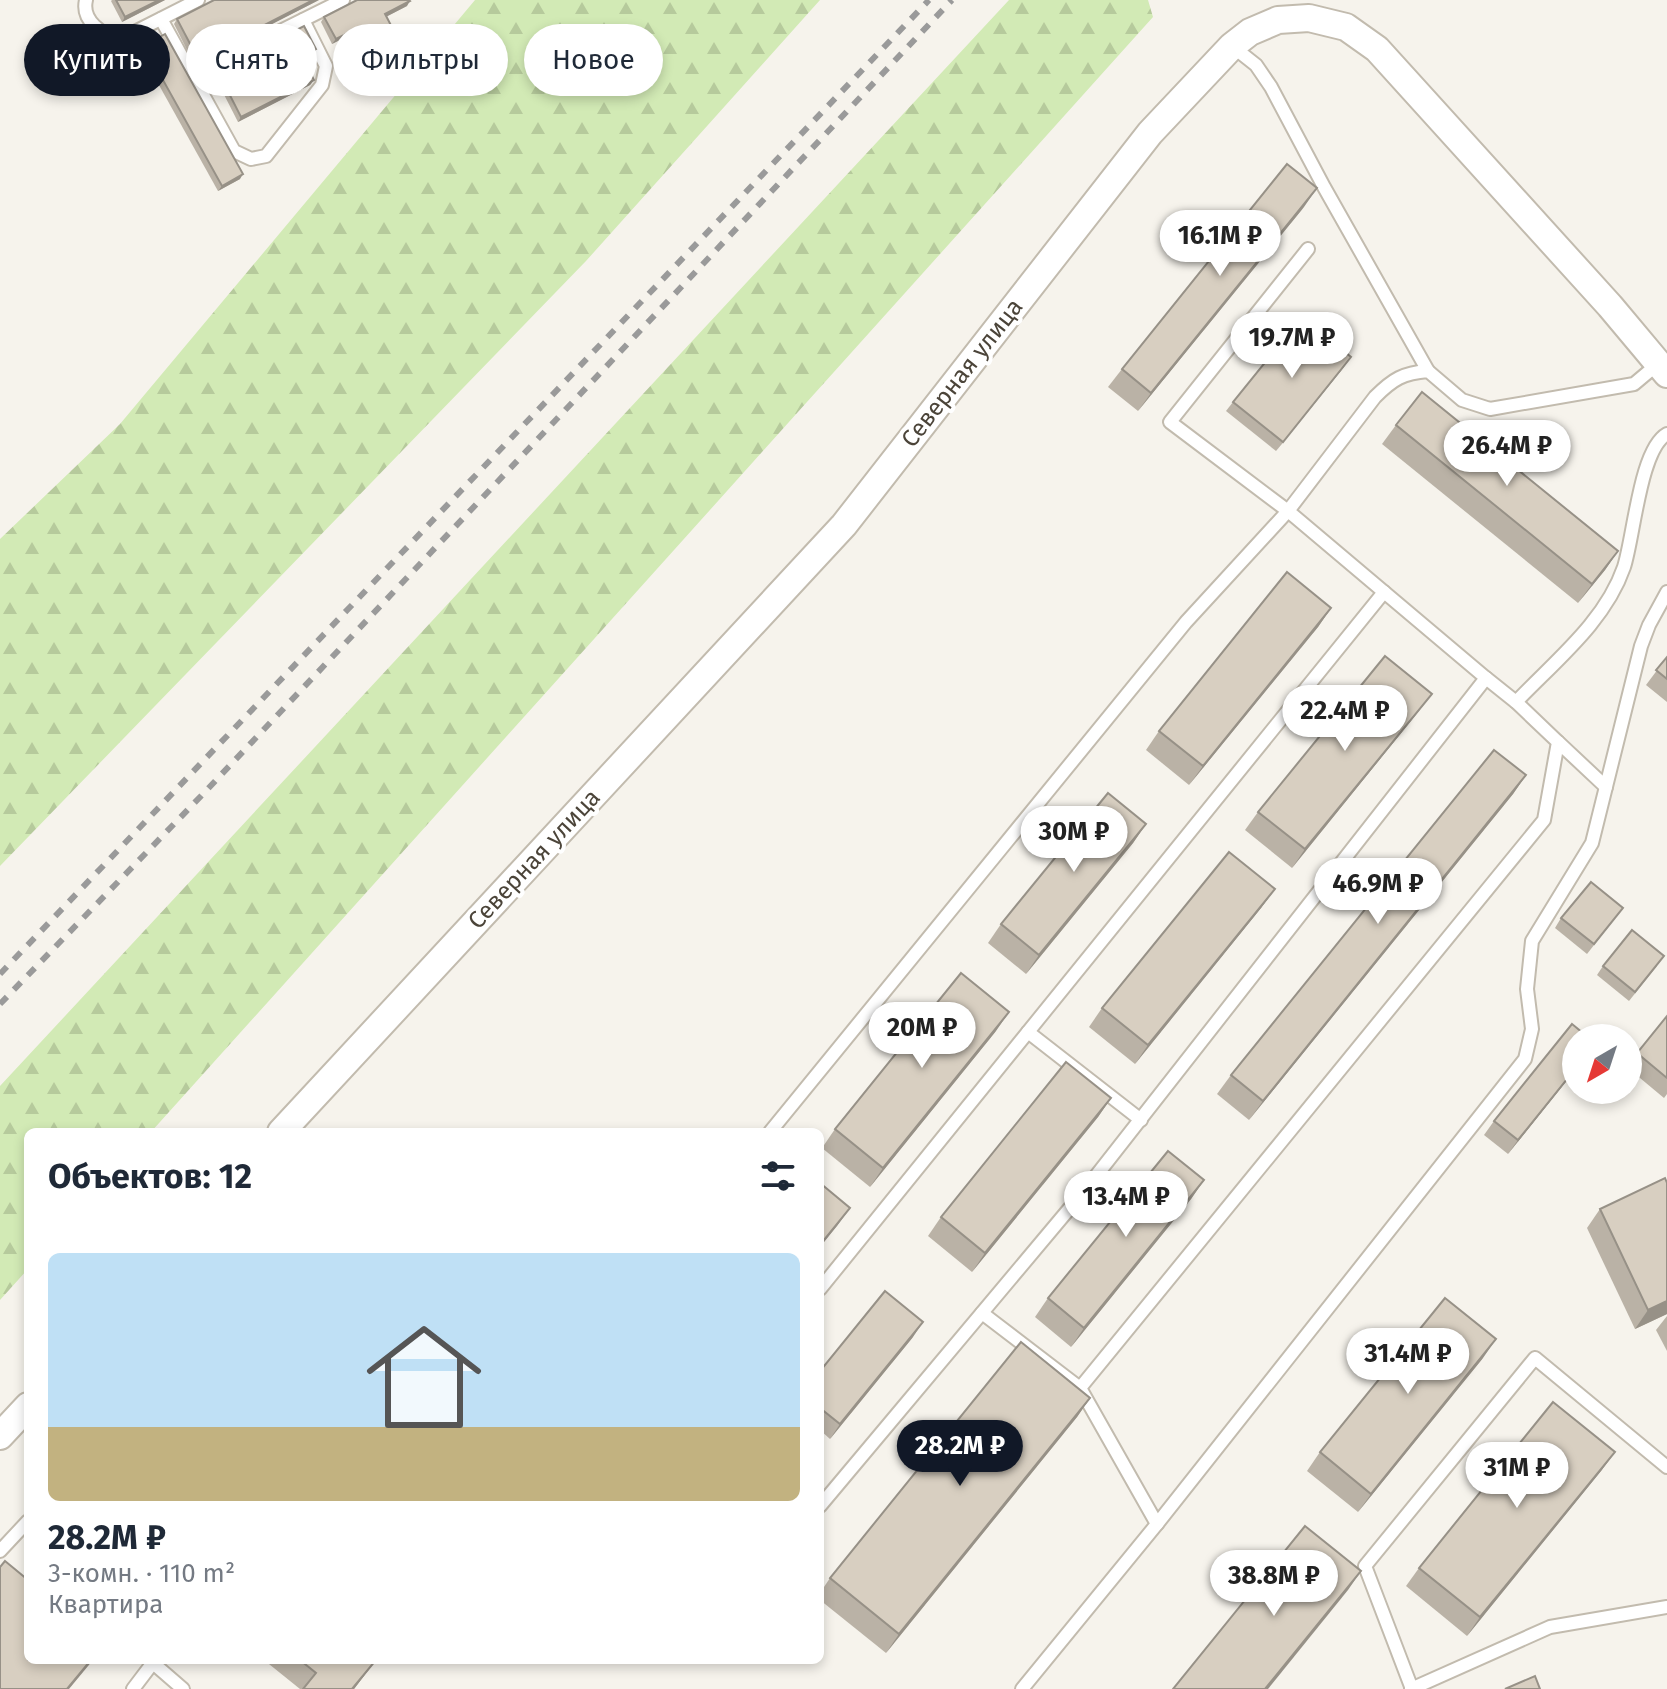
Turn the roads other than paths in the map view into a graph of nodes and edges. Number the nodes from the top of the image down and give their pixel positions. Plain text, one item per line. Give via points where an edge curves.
1 (86, 0) edge
2 (198, 0) edge
3 (343, 0) edge
4 (161, 19) junction
5 (303, 20) junction
6 (295, 24) edge
7 (305, 24) edge
8 (1232, 46) junction
9 (317, 48) edge
10 (186, 64) edge
11 (317, 91) edge
12 (204, 96) edge
13 (313, 96) edge
14 (1308, 249) dead end
15 (1663, 368) edge
16 (1428, 371) junction
17 (1667, 434) edge
18 (1288, 511) junction
19 (1384, 592) junction
20 (1667, 592) edge
21 (1486, 678) junction
22 (1516, 702) junction
23 (1558, 742) junction
24 (1606, 787) junction
25 (1028, 1032) junction
26 (1141, 1120) junction
27 (285, 1128) edge
28 (773, 1128) edge
29 (824, 1284) edge
30 (982, 1313) junction
31 (1080, 1388) junction
32 (24, 1410) edge
33 (0, 1436) edge
34 (1667, 1467) edge
35 (824, 1501) edge
36 (1157, 1524) junction
37 (24, 1525) edge
38 (0, 1551) edge
39 (1667, 1607) edge
40 (152, 1664) edge
41 (156, 1664) edge
42 (133, 1689) edge
43 (183, 1689) edge
44 (1022, 1689) edge
45 (1412, 1689) edge

1 - 4 lane via 91,23 119,40
2 - 4 lane
3 - 5 lane
4 - 10 lane
5 - 6 lane
5 - 7 lane
8 - 15 street, Северная улица via 1278,20 1309,18 1346,27 1377,49
8 - 16 lane via 1256,65 1271,87
8 - 27 street, Северная улица via 1150,133 844,525
9 - 11 lane via 326,66
12 - 13 lane via 234,151 251,159 266,156
14 - 18 lane via 1170,422
15 - 16 lane via 1634,384 1490,409 1462,400
16 - 18 lane via 1407,372 1388,384
17 - 22 lane via 1651,451 1624,568 1605,607
18 - 19 lane
18 - 28 lane via 1186,622
19 - 21 lane
19 - 25 lane
20 - 24 lane via 1641,646
21 - 22 lane
21 - 26 lane
22 - 23 lane
23 - 24 lane
23 - 31 lane via 1544,820
24 - 36 lane via 1592,843 1532,941 1527,989 1532,1029 1525,1059
25 - 26 lane
25 - 29 lane
26 - 30 lane
30 - 31 lane
30 - 35 lane
31 - 36 lane
32 - 33 street
34 - 45 lane via 1535,1358 1365,1566
36 - 44 lane
37 - 38 lane
39 - 45 lane via 1550,1627
40 - 42 lane
41 - 43 lane

